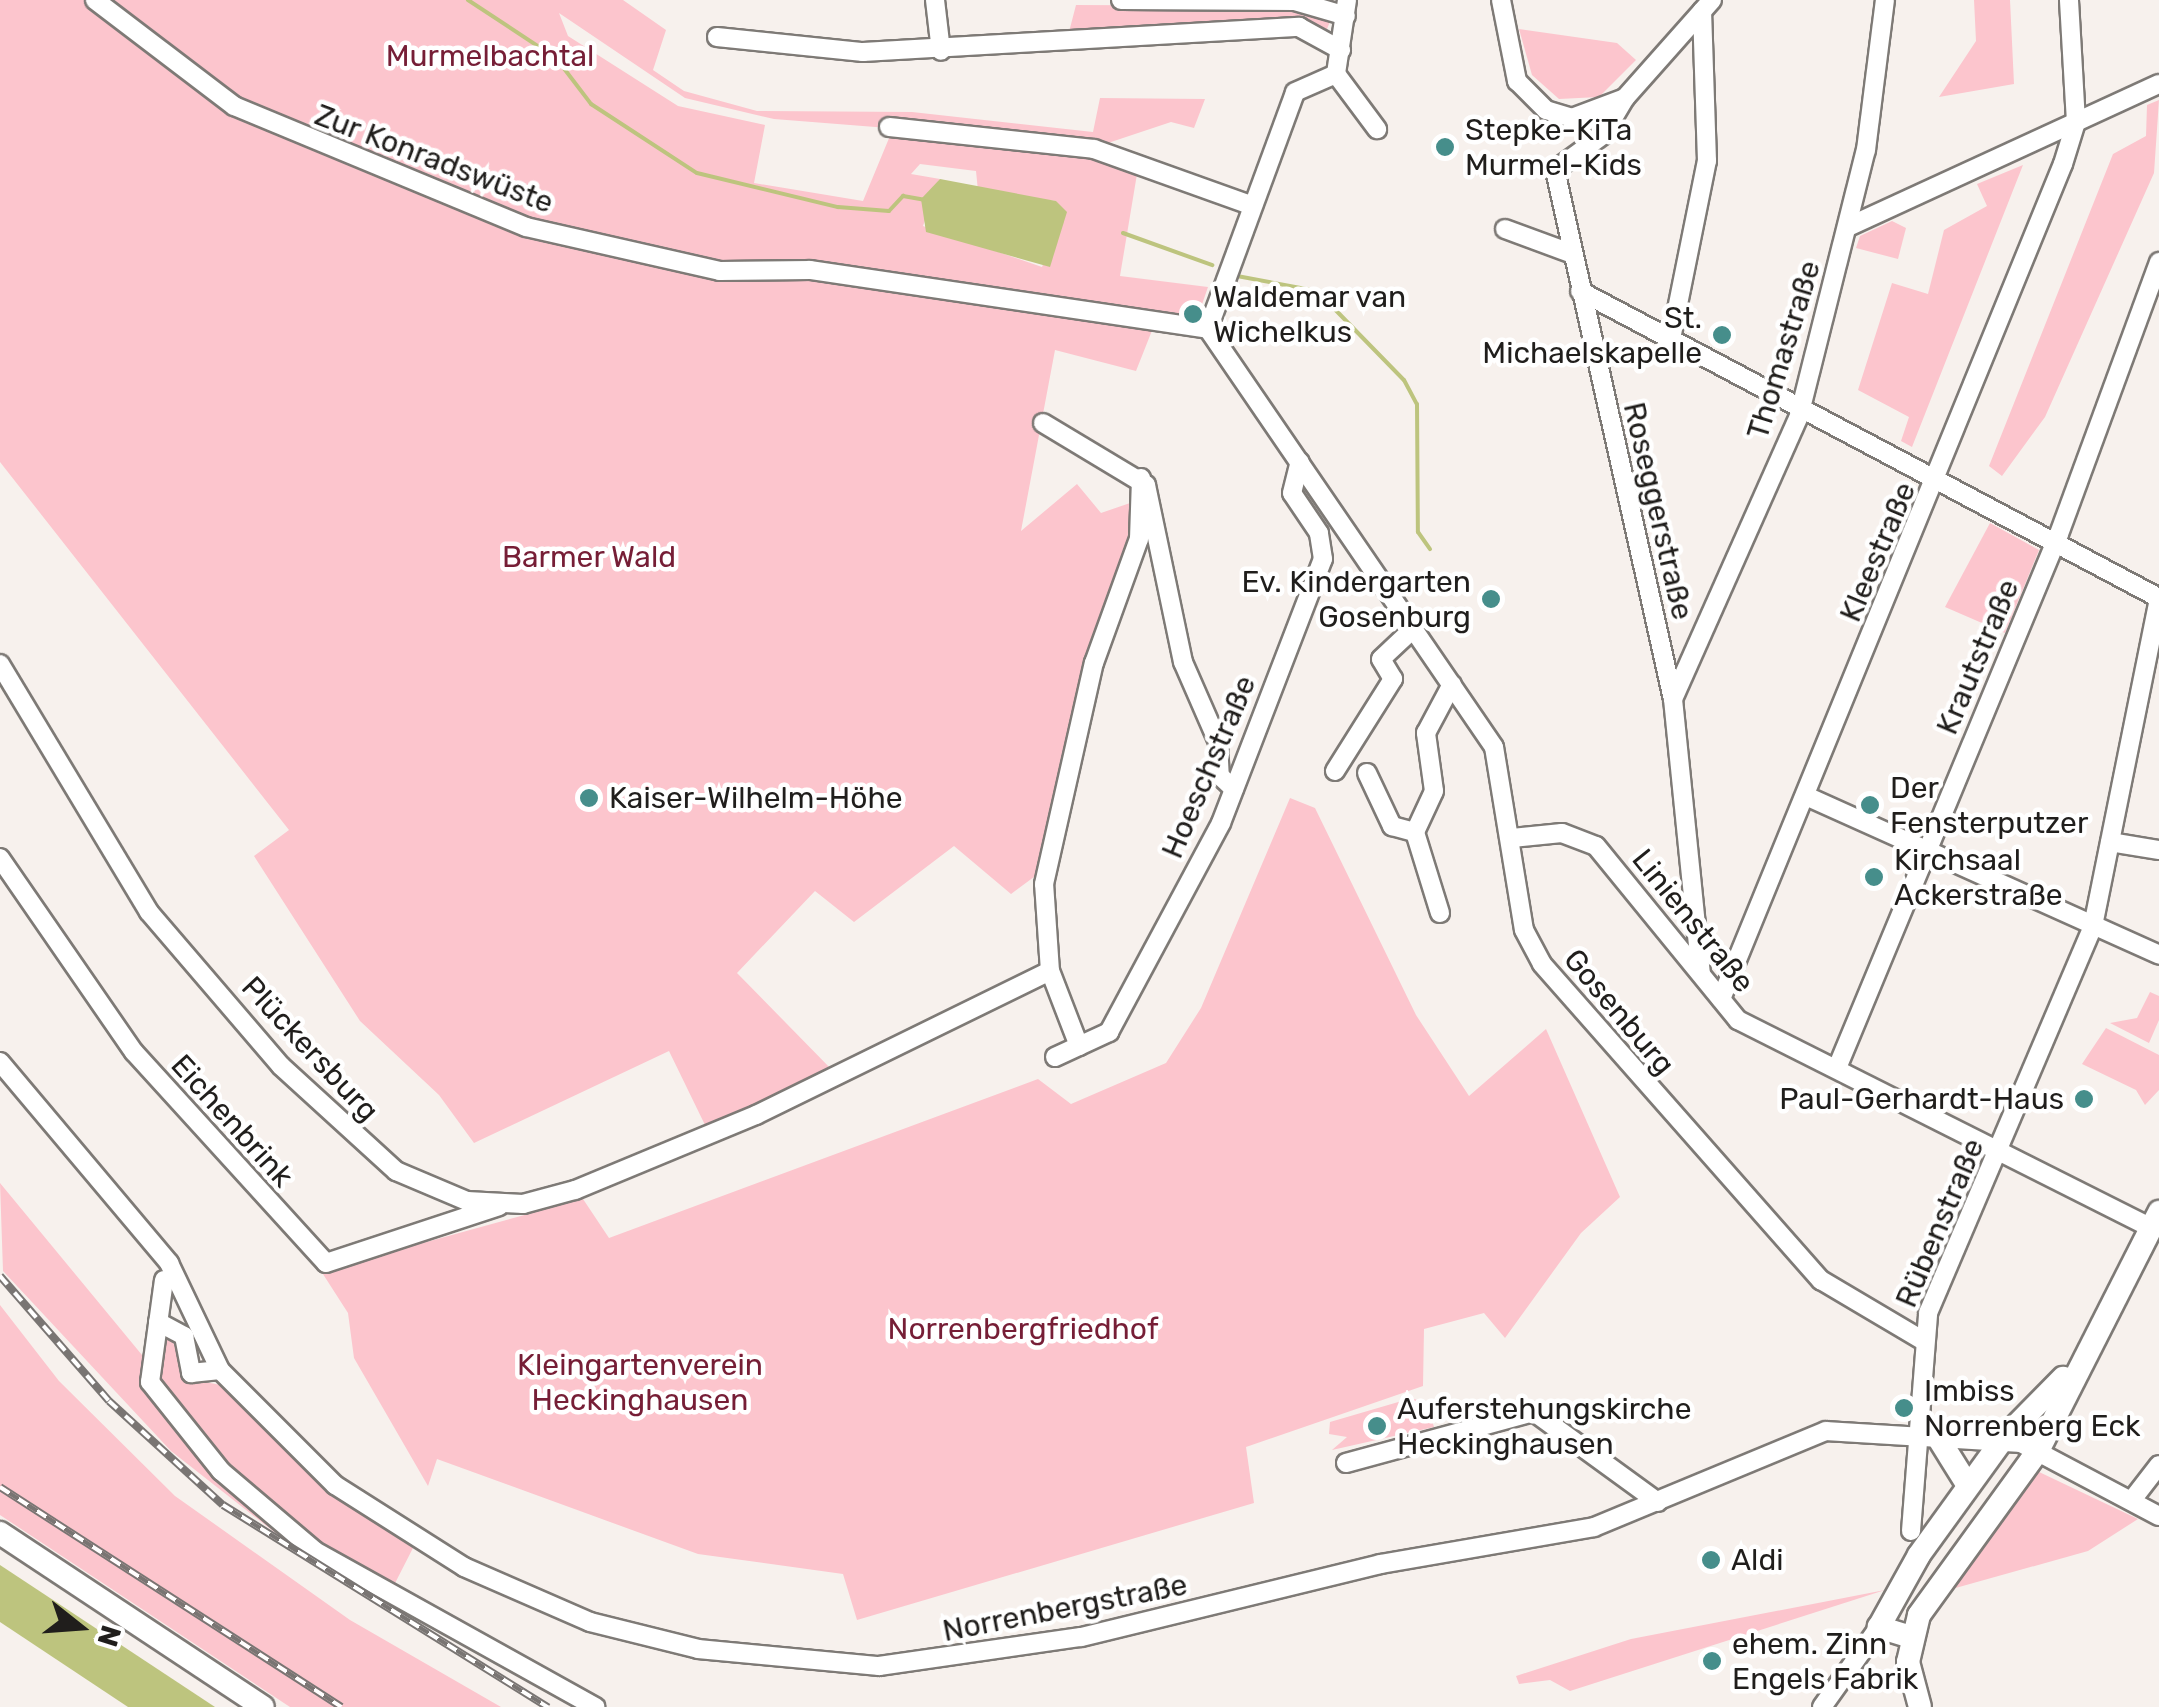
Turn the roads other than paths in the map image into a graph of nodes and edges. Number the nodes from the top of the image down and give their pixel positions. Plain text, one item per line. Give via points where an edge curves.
1 (95, 0) edge
2 (935, 0) edge
3 (1122, 0) edge
4 (1501, 0) edge
5 (1884, 0) edge
6 (2069, 0) edge
7 (1707, 5) edge
8 (1346, 8) edge
9 (717, 37) dead end
10 (1341, 50) junction
11 (941, 51) junction
12 (1336, 74) junction
13 (2159, 84) edge
14 (1625, 98) junction
15 (2076, 122) junction
16 (889, 127) dead end
17 (1377, 130) dead end
18 (1250, 205) junction
19 (1850, 226) junction
20 (1505, 229) dead end
21 (1572, 254) junction
22 (2159, 262) edge
23 (1580, 292) junction
24 (1208, 329) junction
25 (1671, 339) junction
26 (1801, 408) junction
27 (1043, 423) dead end
28 (1300, 462) junction
29 (1141, 478) junction
30 (1938, 482) junction
31 (2054, 544) junction
32 (2159, 599) edge
33 (1414, 630) junction
34 (0, 664) edge
35 (1452, 684) junction
36 (1673, 699) junction
37 (1335, 771) dead end
38 (1367, 773) dead end
39 (1234, 789) junction
40 (1806, 796) junction
41 (1415, 832) junction
42 (1512, 838) junction
43 (2110, 842) junction
44 (2159, 850) edge
45 (1926, 852) junction
46 (0, 858) edge
47 (1440, 913) dead end
48 (2093, 926) junction
49 (2159, 955) edge
50 (1050, 971) junction
51 (1701, 972) junction
52 (1721, 1000) junction
53 (1078, 1046) junction
54 (1054, 1057) dead end
55 (0, 1062) edge
56 (1837, 1068) junction
57 (1999, 1153) junction
58 (500, 1206) junction
59 (2155, 1220) edge
60 (164, 1280) dead end
61 (158, 1322) junction
62 (1922, 1340) junction
63 (2072, 1368) junction
64 (220, 1370) junction
65 (1929, 1435) junction
66 (2003, 1439) junction
67 (2040, 1449) junction
68 (1346, 1463) dead end
69 (2159, 1465) edge
70 (1968, 1484) junction
71 (2132, 1500) junction
72 (1658, 1502) junction
73 (2159, 1516) edge
74 (1911, 1531) dead end
75 (0, 1533) edge
76 (1879, 1627) junction
77 (1911, 1638) junction
78 (263, 1707) edge
79 (595, 1707) edge
80 (1822, 1707) edge
81 (1920, 1707) edge

1 - 24 street, Zur Konradswüste via 234,106 526,227 720,271 810,270
2 - 11 street
3 - 8 street via 1295,1
4 - 14 street via 1511,68 1534,102 1572,118
5 - 19 street, Thomastraße
6 - 15 street
7 - 14 street
7 - 25 street via 1707,161
8 - 10 street
9 - 11 street
10 - 11 street via 1300,27
10 - 12 street
12 - 17 street
12 - 18 street via 1295,92
13 - 15 street
14 - 21 street, Roseggerstraße via 1604,135 1557,163
15 - 19 street
15 - 30 street, Kleestraße
16 - 18 street via 1094,148
18 - 24 street
19 - 26 street, Thomastraße
20 - 21 street
21 - 23 street, Roseggerstraße
22 - 31 street, Krautstraße
23 - 25 street
23 - 36 street, Roseggerstraße
24 - 28 street, Gosenburg
25 - 26 street
26 - 30 street
26 - 36 street, Thomastraße
27 - 29 street
28 - 33 street, Gosenburg
28 - 39 street, Hoeschstraße via 1292,493 1324,543 1322,567
29 - 39 street via 1156,506 1183,662 1218,742 1220,776
29 - 50 street via 1139,539 1094,663 1051,848
30 - 31 street
30 - 40 street, Kleestraße
31 - 32 street
31 - 45 street, Krautstraße
32 - 43 street, Rübenstraße
33 - 35 street, Gosenburg
33 - 37 street via 1381,659 1393,679
34 - 58 street, Plückersburg via 149,912 280,1066 396,1171
35 - 41 street via 1426,734 1434,791
35 - 42 street, Gosenburg via 1494,748
36 - 51 street, Roseggerstraße
38 - 41 street via 1392,826
39 - 53 street, Hoeschstraße via 1115,1024
40 - 45 street
40 - 52 street, Kleestraße
41 - 47 street
42 - 51 street, Linienstraße via 1562,833 1596,846
42 - 62 street, Gosenburg via 1524,930 1575,1005 1821,1280
43 - 44 street
43 - 48 street, Rübenstraße
45 - 48 street
45 - 56 street, Krautstraße
46 - 58 street, Eichenbrink via 134,1052 320,1259 344,1264
48 - 49 street
48 - 57 street, Rübenstraße
50 - 53 street
50 - 58 street via 756,1114 574,1190
51 - 52 street, Linienstraße
52 - 56 street, Linienstraße via 1738,1020
53 - 54 street, Hoeschstraße
55 - 64 street via 169,1263
56 - 57 street, Linienstraße
57 - 59 street, Linienstraße
57 - 62 street, Rübenstraße
59 - 63 main road
60 - 61 street
61 - 64 street via 184,1336 191,1373
61 - 79 street via 147,1356 156,1394 264,1512 435,1624
62 - 65 street, Rübenstraße
63 - 66 main road
63 - 67 main road
64 - 72 street, Norrenbergstraße via 335,1485 464,1567 618,1630 817,1665 1025,1648 1397,1560 1594,1526
65 - 66 street, Norrenbergstraße
65 - 70 main road
65 - 72 street, Norrenbergstraße via 1812,1433
65 - 74 street, Rübenstraße
66 - 67 street, Norrenbergstraße
66 - 70 main road
67 - 71 street, Norrenbergstraße
67 - 77 main road via 1950,1567
68 - 72 street via 1534,1412
69 - 71 street
70 - 76 main road
71 - 73 street, Norrenbergstraße
75 - 78 main road
76 - 77 main road
76 - 80 street
77 - 81 main road

